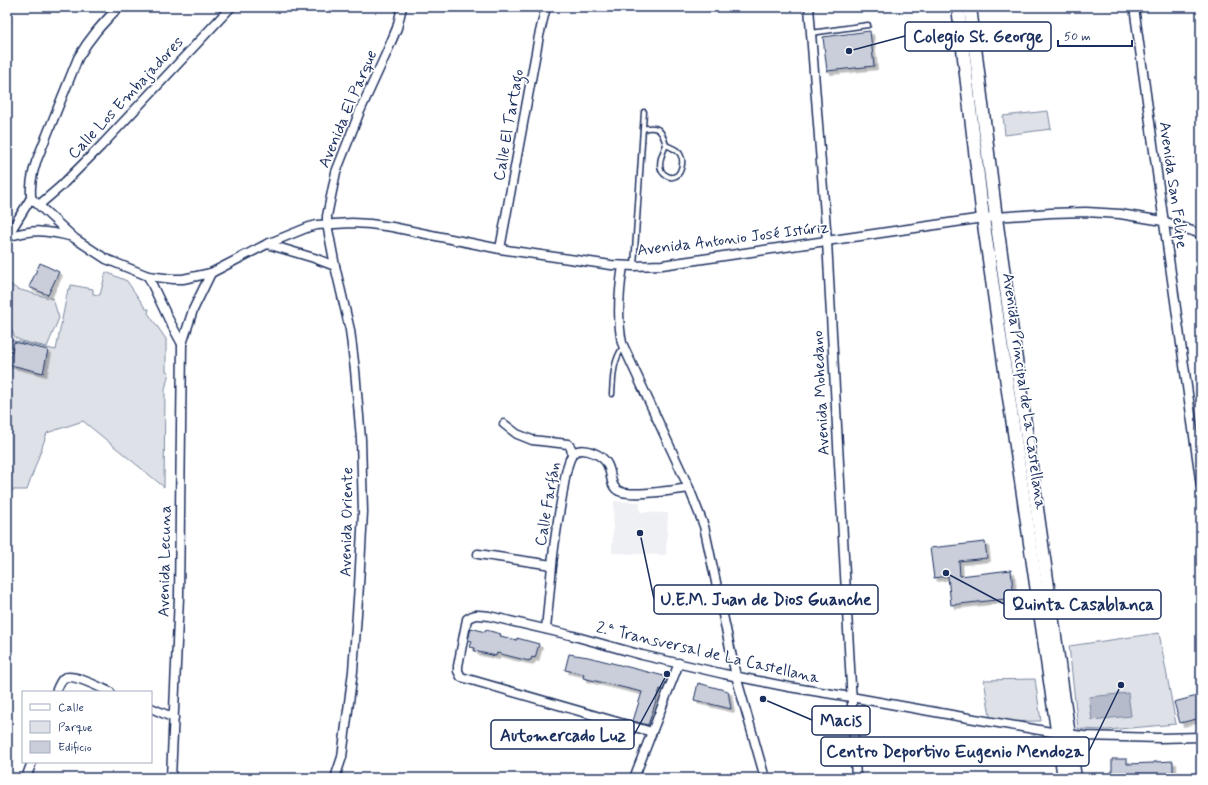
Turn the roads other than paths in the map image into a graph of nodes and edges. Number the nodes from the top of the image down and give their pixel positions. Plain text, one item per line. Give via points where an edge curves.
1 (119, 7) edge
2 (231, 7) edge
3 (402, 7) edge
4 (546, 7) edge
5 (809, 7) edge
6 (958, 7) edge
7 (970, 7) edge
8 (1134, 7) edge
9 (868, 25) dead end
10 (811, 33) junction
11 (644, 112) dead end
12 (643, 129) junction
13 (666, 145) junction
14 (31, 198) junction
15 (39, 205) junction
16 (983, 218) junction
17 (996, 218) junction
18 (1163, 221) junction
19 (327, 224) junction
20 (1201, 234) edge
21 (7, 237) edge
22 (74, 238) junction
23 (827, 241) junction
24 (267, 244) junction
25 (500, 249) junction
26 (335, 266) junction
27 (623, 266) junction
28 (634, 266) junction
29 (211, 273) junction
30 (148, 276) junction
31 (182, 344) junction
32 (624, 347) junction
33 (612, 394) dead end
34 (504, 424) dead end
35 (572, 454) junction
36 (1201, 486) edge
37 (689, 488) junction
38 (478, 554) dead end
39 (552, 565) junction
40 (546, 630) junction
41 (679, 663) junction
42 (736, 676) junction
43 (56, 691) edge
44 (108, 691) edge
45 (851, 696) junction
46 (152, 708) edge
47 (174, 718) junction
48 (652, 732) junction
49 (1062, 733) junction
50 (1201, 736) edge
51 (32, 763) edge
52 (26, 778) edge
53 (171, 778) edge
54 (335, 778) edge
55 (634, 778) edge
56 (765, 778) edge
57 (856, 778) edge
58 (1064, 778) edge
59 (1074, 778) edge

1 - 14 street via 98,28 78,58 36,162 30,188
2 - 15 street, Calle Los Embajadores via 101,146
3 - 19 street, Avenida El Parque via 397,28 336,172
4 - 25 street, Calle El Tartago
5 - 10 street, Avenida Mohedano
6 - 16 street, Avenida Principal de La Castellana
7 - 17 street, Avenida Principal de La Castellana
8 - 18 street, Avenida San Felipe
9 - 10 lane
10 - 23 street, Avenida Mohedano
11 - 12 lane
12 - 13 lane via 658,129 663,134
12 - 28 lane
13 - 13 lane via 681,155 681,168 677,176 672,178 662,172 660,164
14 - 15 street, Avenida Antonio José Istúriz
14 - 21 street
15 - 22 street, Avenida Antonio José Istúriz
16 - 17 street, Avenida Antonio José Istúriz
16 - 23 street, Avenida Antonio José Istúriz
16 - 49 street, Avenida Principal de La Castellana
17 - 18 street, Avenida Antonio José Istúriz via 1086,212
17 - 49 street, Avenida Principal de La Castellana
18 - 20 street, Avenida Antonio José Istúriz
18 - 36 street, Avenida San Felipe
19 - 24 street, Avenida Antonio José Istúriz via 309,227
19 - 25 street, Avenida Antonio José Istúriz via 392,227
19 - 26 street, Avenida Oriente
21 - 22 street, Avenida Antonio José Istúriz via 36,230
22 - 30 street, Avenida Antonio José Istúriz via 106,259
23 - 28 street, Avenida Antonio José Istúriz via 662,265
23 - 45 street, Avenida Mohedano
24 - 26 street
24 - 29 street, Avenida Antonio José Istúriz
25 - 27 street, Avenida Antonio José Istúriz
26 - 54 street, Avenida Oriente via 350,330 355,370 361,439 362,512 353,671 342,757
27 - 28 street, Avenida Antonio José Istúriz
27 - 32 street via 619,312 620,334
29 - 30 street, Avenida Antonio José Istúriz via 184,279
29 - 31 street, Avenida Lecuna via 193,310
30 - 31 street, Avenida Lecuna
31 - 47 street, Avenida Lecuna via 179,597
32 - 33 lane via 618,354
32 - 37 street
34 - 35 street via 517,434 532,440 568,444
35 - 37 street, Calle Farfán via 582,450 603,457 610,469 615,488 620,492 640,493
35 - 39 street, Calle Farfán
37 - 42 street via 706,531
38 - 39 street
39 - 40 street, Calle Farfán
40 - 41 street, 2.ª Transversal de La Castellana
40 - 48 street, 2.ª Transversal de La Castellana via 489,616 472,615 467,619 458,666 461,677
41 - 42 street, 2.ª Transversal de La Castellana
41 - 48 street
42 - 45 street, 2.ª Transversal de La Castellana via 789,688
42 - 56 street
43 - 44 street via 63,679 69,676
45 - 49 street, 2.ª Transversal de La Castellana
45 - 57 street, Avenida Mohedano
46 - 47 street
47 - 53 street, Avenida Lecuna
48 - 55 street
49 - 50 street, 2.ª Transversal de La Castellana via 1160,738
49 - 58 street, Avenida Principal de La Castellana
49 - 59 street, Avenida Principal de La Castellana
51 - 52 street

